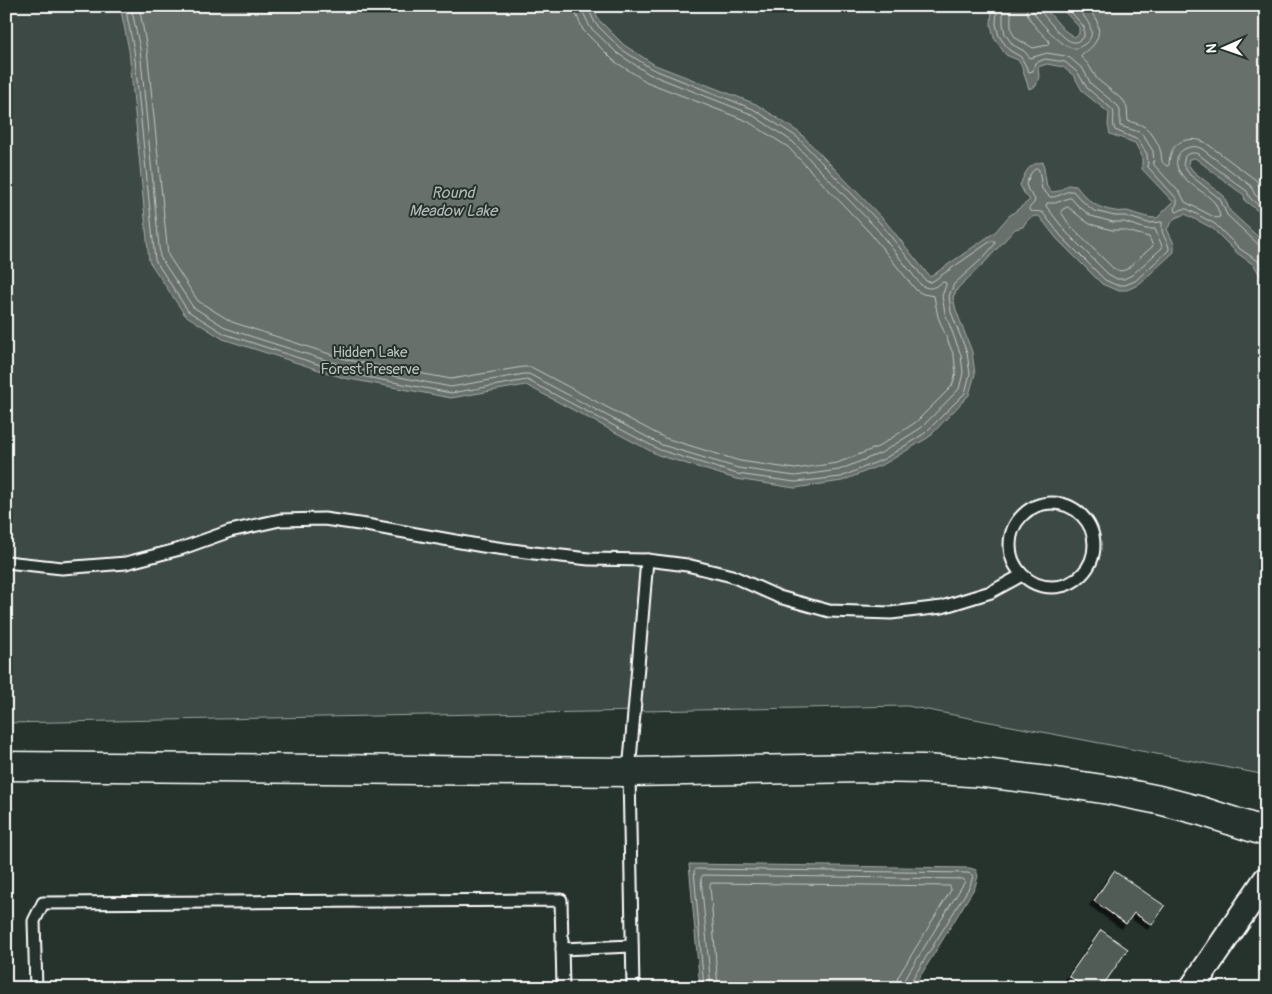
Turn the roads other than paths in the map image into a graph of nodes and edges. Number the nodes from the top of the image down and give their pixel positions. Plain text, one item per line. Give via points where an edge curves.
1 (647, 560) junction
2 (6, 562) edge
3 (1022, 575) junction
4 (6, 766) edge
5 (629, 772) junction
6 (1266, 832) edge
7 (1266, 879) edge
8 (632, 946) junction
9 (562, 948) junction
10 (36, 988) edge
11 (563, 988) edge
12 (633, 988) edge
13 (1192, 988) edge

1 - 2 lane via 589,559 534,553 324,519 280,520 230,531 126,563 62,568
1 - 3 lane via 688,565 732,576 778,597 829,611 890,613 942,607 991,592
1 - 5 lane
3 - 3 lane via 1042,586 1058,586 1081,575 1089,563 1094,541 1083,516 1057,502 1030,508 1019,518 1011,531 1009,546 1013,562
4 - 5 main road
5 - 6 main road via 866,768 984,774 1142,797 1201,811
5 - 8 lane
7 - 13 street
8 - 9 lane
8 - 12 lane
9 - 10 lane via 561,900 43,903 34,921
9 - 11 lane

